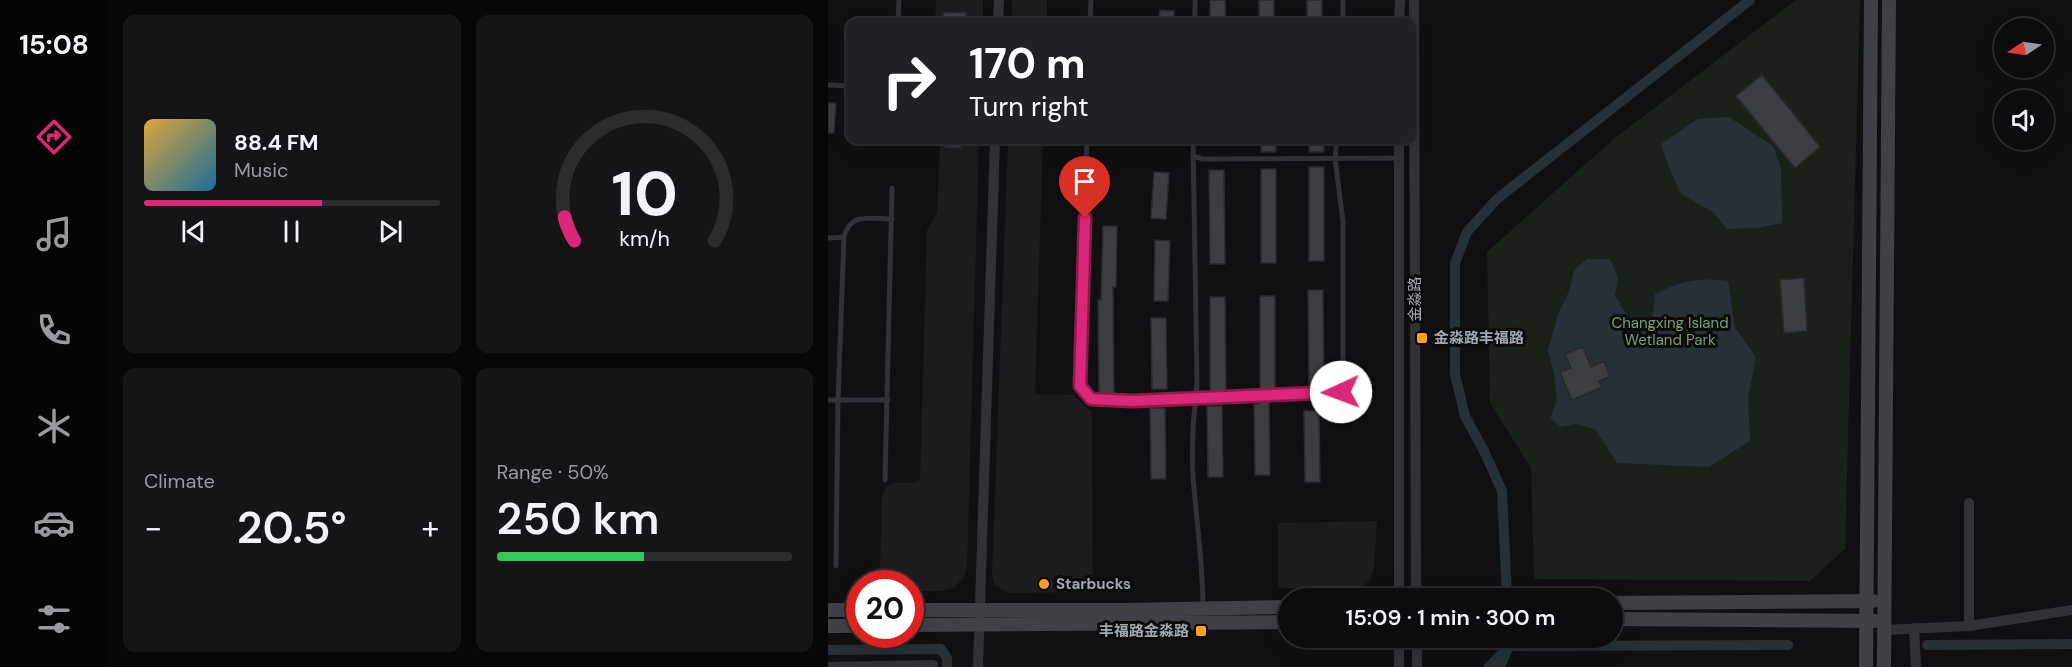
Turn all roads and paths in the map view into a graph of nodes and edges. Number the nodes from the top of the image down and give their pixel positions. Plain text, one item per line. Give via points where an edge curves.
1 (899, 0) edge
2 (999, 0) edge
3 (1091, 0) edge
4 (1196, 0) edge
5 (1342, 0) edge
6 (1400, 0) edge
7 (1414, 0) edge
8 (1872, 0) edge
9 (1889, 0) edge
10 (898, 18) edge
11 (999, 18) edge
12 (1090, 18) edge
13 (1195, 18) edge
14 (1343, 18) edge
15 (1400, 18) edge
16 (1414, 18) edge
17 (828, 85) edge
18 (846, 86) edge
19 (995, 144) edge
20 (1087, 144) edge
21 (1194, 144) edge
22 (1337, 144) edge
23 (1399, 144) edge
24 (1414, 144) edge
25 (1193, 156) junction
26 (1335, 158) junction
27 (1399, 158) junction
28 (892, 188) dead end
29 (892, 219) junction
30 (844, 237) junction
31 (828, 238) edge
32 (1196, 398) junction
33 (828, 400) edge
34 (838, 400) junction
35 (888, 400) junction
36 (885, 480) dead end
37 (1969, 502) dead end
38 (836, 566) dead end
39 (1399, 588) edge
40 (1416, 588) edge
41 (1867, 601) junction
42 (1884, 602) junction
43 (1623, 603) edge
44 (1278, 607) edge
45 (1203, 608) junction
46 (828, 610) edge
47 (846, 610) edge
48 (924, 610) edge
49 (980, 610) junction
50 (2072, 610) edge
51 (1623, 619) edge
52 (1867, 620) junction
53 (1278, 622) edge
54 (924, 625) edge
55 (979, 625) junction
56 (1884, 625) junction
57 (828, 626) edge
58 (846, 626) edge
59 (1969, 626) junction
60 (1914, 628) junction
61 (1399, 648) edge
62 (1417, 648) edge
63 (1399, 665) edge
64 (1417, 665) edge
65 (933, 666) edge
66 (828, 667) edge
67 (872, 667) edge
68 (978, 667) edge
69 (1866, 667) edge
70 (1884, 667) edge
71 (1916, 667) edge

1 - 10 lane
2 - 11 street
3 - 12 lane
4 - 13 lane
5 - 14 lane
6 - 15 street
7 - 16 street, 金淼路
8 - 41 street
9 - 42 street
17 - 18 lane
19 - 49 street
20 - 32 lane via 1080,386 1091,399
21 - 25 lane
22 - 26 lane
23 - 27 street, 金淼路
24 - 40 street, 金淼路
25 - 26 lane
25 - 32 lane
26 - 27 lane
26 - 32 lane via 1343,222 1341,392
27 - 39 street, 金淼路
28 - 29 lane
29 - 30 lane via 861,218 853,221
29 - 35 lane
30 - 31 lane
30 - 34 lane
32 - 45 lane via 1193,474
33 - 34 lane
34 - 35 lane
34 - 38 lane
35 - 36 lane
37 - 59 street
41 - 42 street
41 - 43 street
41 - 52 street
42 - 56 street
44 - 45 street
45 - 49 street
46 - 47 street
48 - 49 street
49 - 55 street
50 - 59 street
51 - 52 street
52 - 56 street
52 - 69 street
53 - 55 street
54 - 55 street
55 - 68 street
56 - 60 street
56 - 70 street
57 - 58 street
59 - 60 street
60 - 71 street
61 - 63 street
62 - 64 street
65 - 67 street
66 - 67 street

